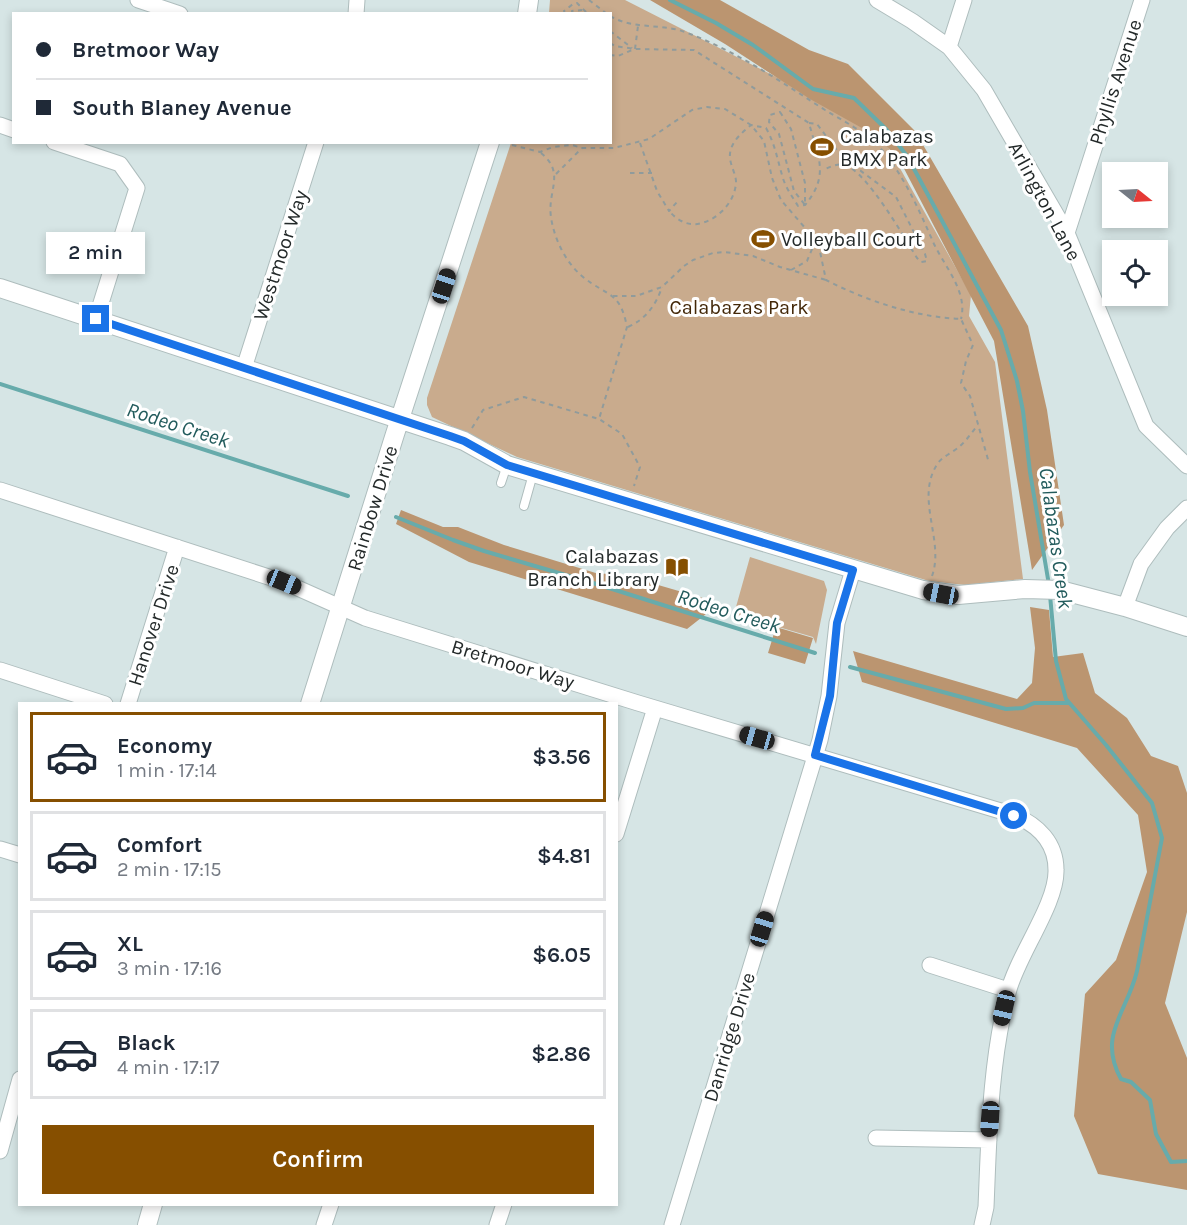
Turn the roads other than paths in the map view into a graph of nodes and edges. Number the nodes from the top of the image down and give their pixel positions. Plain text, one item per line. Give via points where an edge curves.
1 (138, 0) edge
2 (877, 0) edge
3 (964, 0) edge
4 (1142, 0) edge
5 (174, 12) edge
6 (949, 47) junction
7 (60, 144) edge
8 (315, 144) edge
9 (489, 144) edge
10 (1067, 232) junction
11 (0, 288) edge
12 (96, 319) junction
13 (244, 368) junction
14 (400, 419) junction
15 (507, 465) junction
16 (1187, 466) edge
17 (533, 473) junction
18 (501, 483) dead end
19 (0, 490) edge
20 (524, 506) dead end
21 (1187, 508) edge
22 (177, 547) junction
23 (853, 570) junction
24 (1125, 607) junction
25 (340, 609) junction
26 (1187, 627) edge
27 (0, 670) edge
28 (99, 702) edge
29 (129, 702) edge
30 (311, 702) edge
31 (655, 708) junction
32 (815, 755) junction
33 (618, 828) edge
34 (0, 849) edge
35 (18, 854) edge
36 (930, 965) dead end
37 (1008, 990) junction
38 (18, 1086) edge
39 (876, 1138) dead end
40 (989, 1140) junction
41 (0, 1151) edge
42 (152, 1206) edge
43 (330, 1206) edge
44 (503, 1206) edge
45 (147, 1225) edge
46 (324, 1225) edge
47 (497, 1225) edge
48 (672, 1225) edge
49 (982, 1225) edge

1 - 5 street
2 - 6 street, Arlington Lane
3 - 6 street
4 - 10 street, Phyllis Avenue
6 - 10 street, Arlington Lane via 984,90
7 - 12 street via 120,164 137,188
8 - 13 street, Westmoor Way
9 - 14 street, Rainbow Drive
10 - 16 street, Arlington Lane via 1146,426
11 - 12 street
12 - 13 street
13 - 14 street
14 - 15 street via 464,441
14 - 25 street, Rainbow Drive
15 - 17 street
15 - 18 lane
17 - 20 lane
17 - 23 street
19 - 22 street, Bretmoor Way
21 - 24 street via 1141,564
22 - 25 street, Bretmoor Way via 284,582
22 - 29 street, Hanover Drive
23 - 24 street via 941,594 1052,589
23 - 32 street, Danridge Drive via 837,623 830,696
24 - 26 street
25 - 30 street, Rainbow Drive
25 - 31 street, Bretmoor Way
27 - 28 street
31 - 32 street, Bretmoor Way
31 - 33 street
32 - 37 street, Bretmoor Way via 1022,819 1044,835 1053,852 1053,890
32 - 48 street, Danridge Drive
34 - 35 street
36 - 37 street
37 - 40 street via 993,1075
38 - 41 street
39 - 40 street
40 - 49 street
42 - 45 street
43 - 46 street
44 - 47 street

